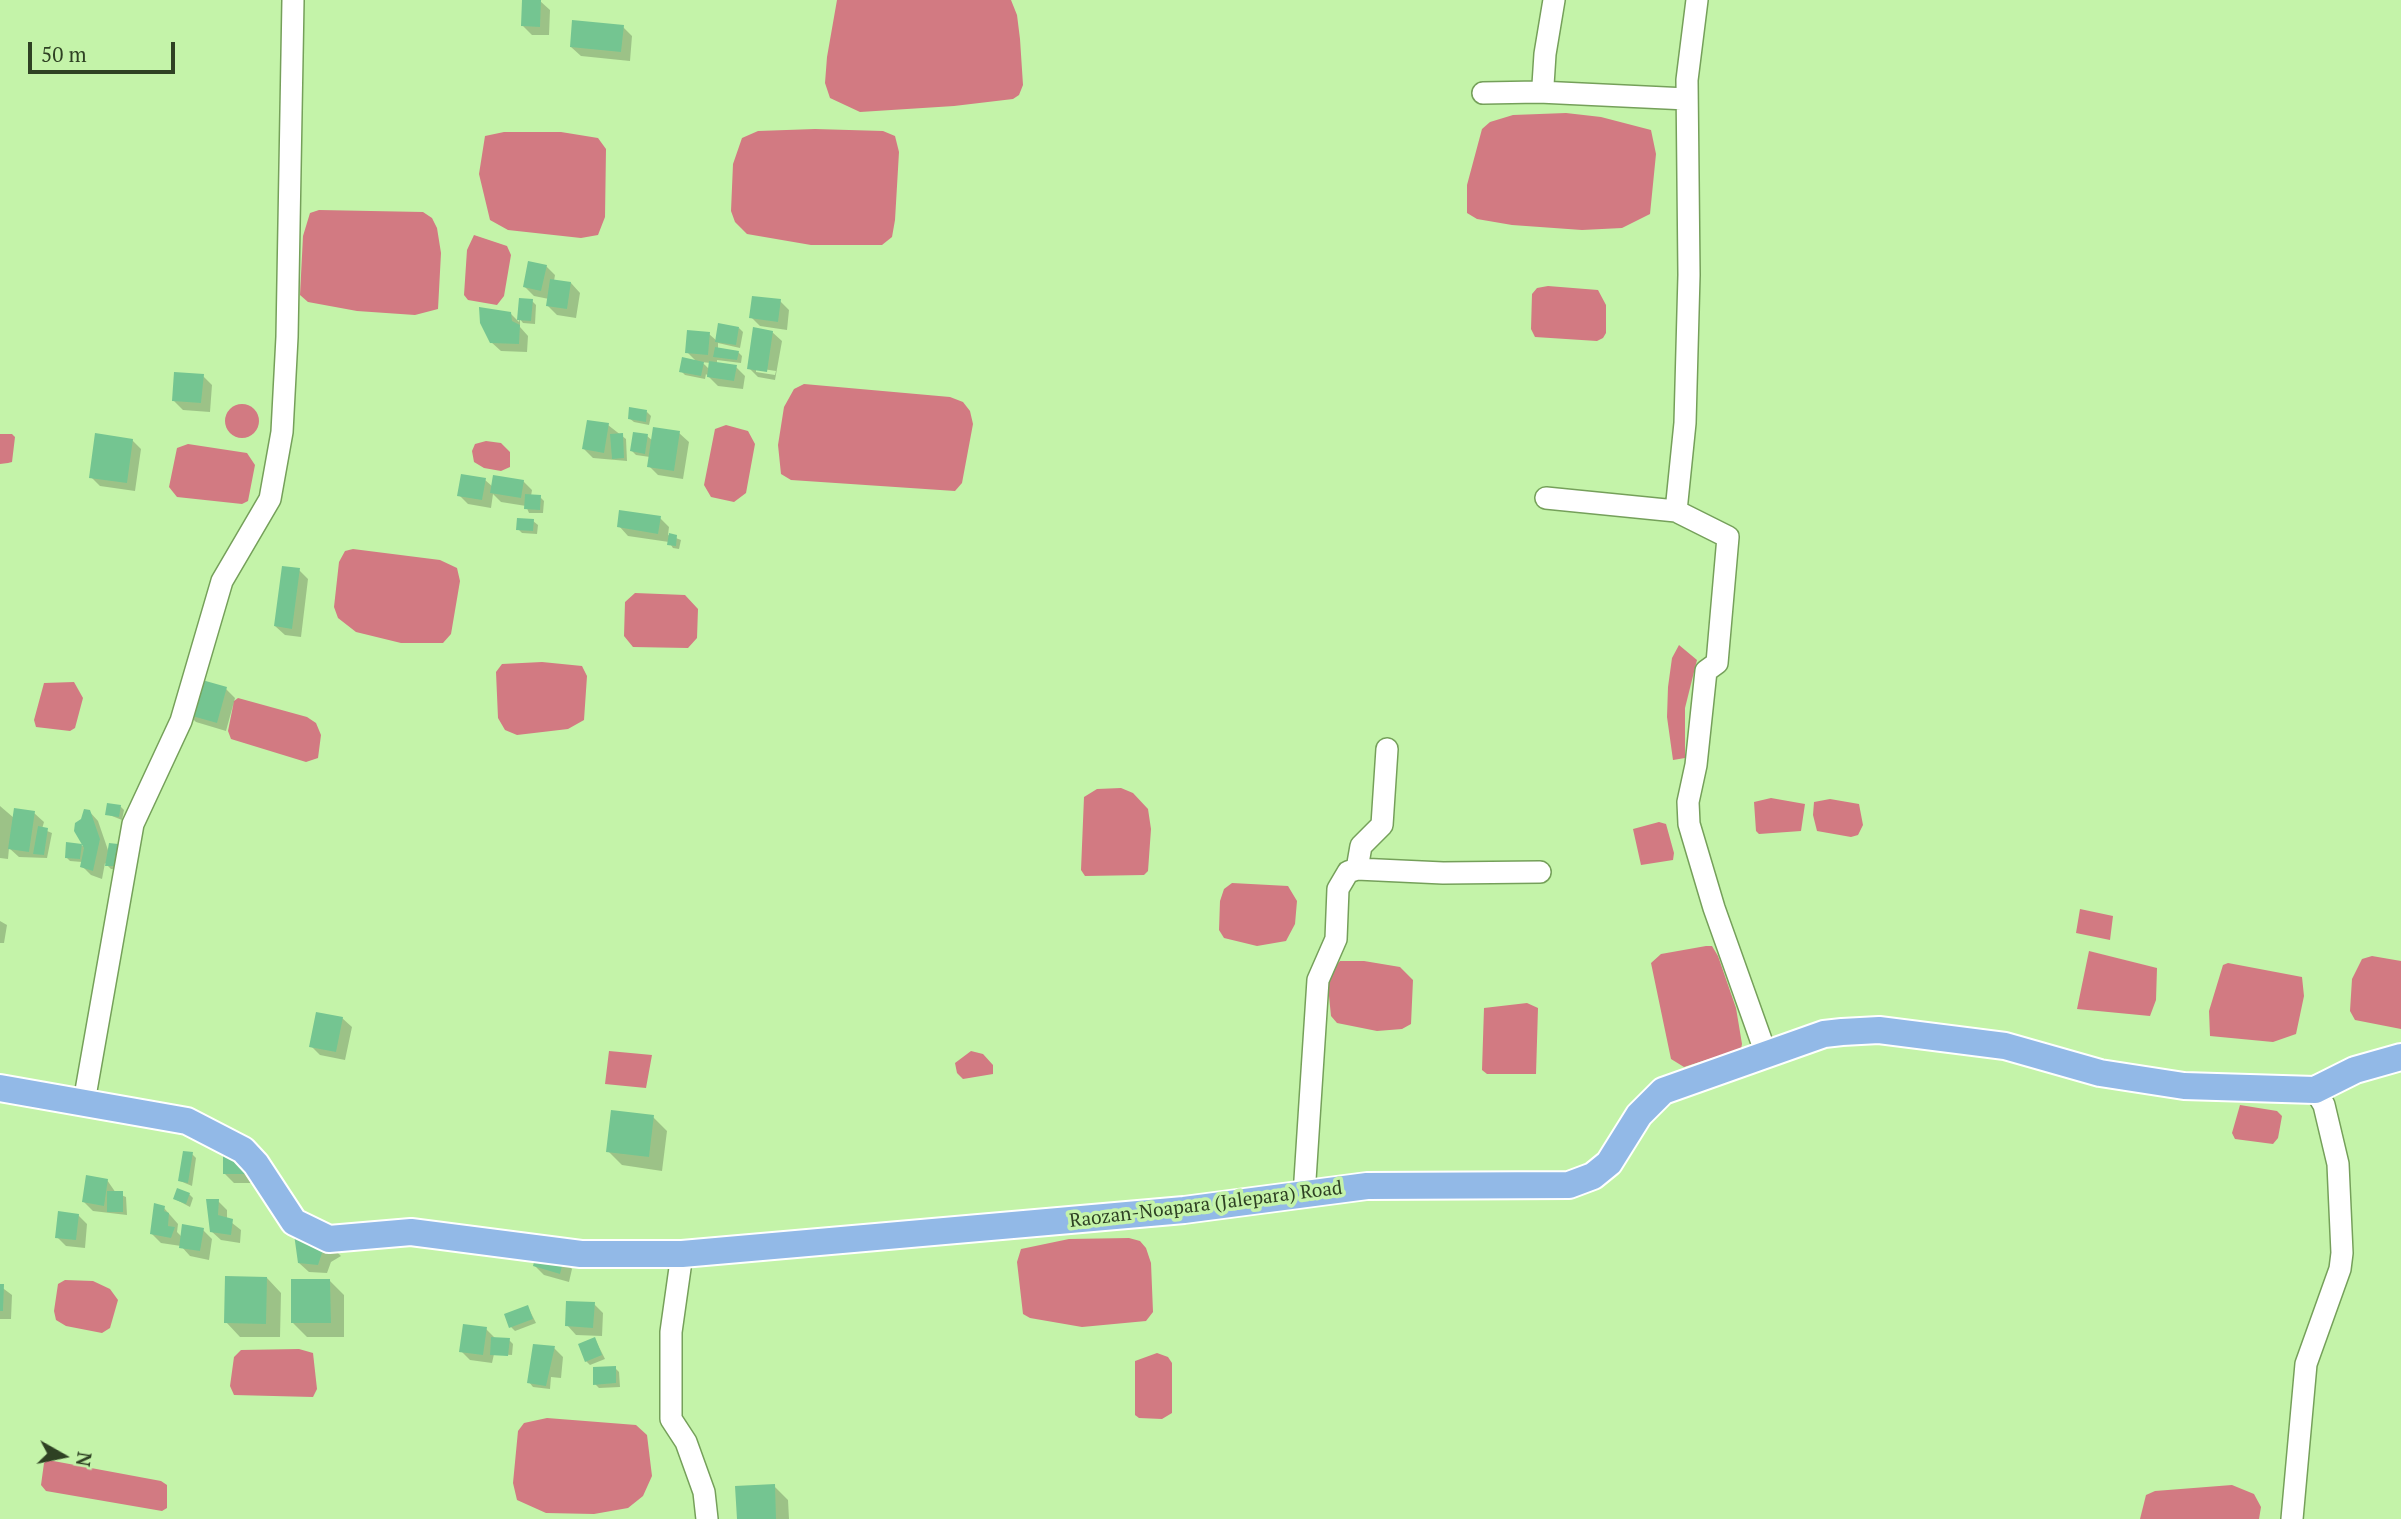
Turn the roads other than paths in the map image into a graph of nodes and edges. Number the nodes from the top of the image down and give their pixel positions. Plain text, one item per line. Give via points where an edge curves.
1 (293, 0) edge
2 (1555, 0) edge
3 (1697, 0) edge
4 (1547, 92) junction
5 (1483, 93) dead end
6 (1687, 99) junction
7 (1546, 498) dead end
8 (1676, 511) junction
9 (1387, 749) dead end
10 (1357, 869) junction
11 (1540, 872) dead end
12 (1766, 1054) junction
13 (2401, 1057) edge
14 (0, 1088) edge
15 (2315, 1090) junction
16 (84, 1102) junction
17 (1304, 1195) junction
18 (682, 1254) junction
19 (707, 1519) edge
20 (2292, 1519) edge

1 - 16 street via 287,337 282,432 270,499 222,581 181,721 133,824
2 - 4 street via 1545,54 1543,85
3 - 6 street
4 - 5 street
4 - 6 street
6 - 8 street via 1685,423
7 - 8 street
8 - 12 street via 1728,537 1717,663 1706,671 1689,824
9 - 10 street via 1382,825 1361,846
10 - 11 street
10 - 17 street via 1348,872 1338,889 1336,939 1318,980
12 - 15 main road, Raozan-Noapara (Jalepara) Road via 1824,1034 1879,1030 2005,1046 2127,1079 2184,1086
12 - 17 main road, Raozan-Noapara (Jalepara) Road via 1663,1091 1639,1115 1609,1163 1581,1182 1367,1186
13 - 15 main road, Raozan-Noapara (Jalepara) Road via 2355,1070
14 - 16 main road, Raozan-Noapara (Jalepara) Road
15 - 20 street via 2324,1105 2338,1164 2342,1253 2306,1364
16 - 18 main road, Raozan-Noapara (Jalepara) Road via 187,1121 220,1137 256,1164 294,1223 329,1239 411,1232 581,1254
17 - 18 main road, Raozan-Noapara (Jalepara) Road via 953,1232
18 - 19 street via 671,1332 671,1419 686,1442 700,1480

